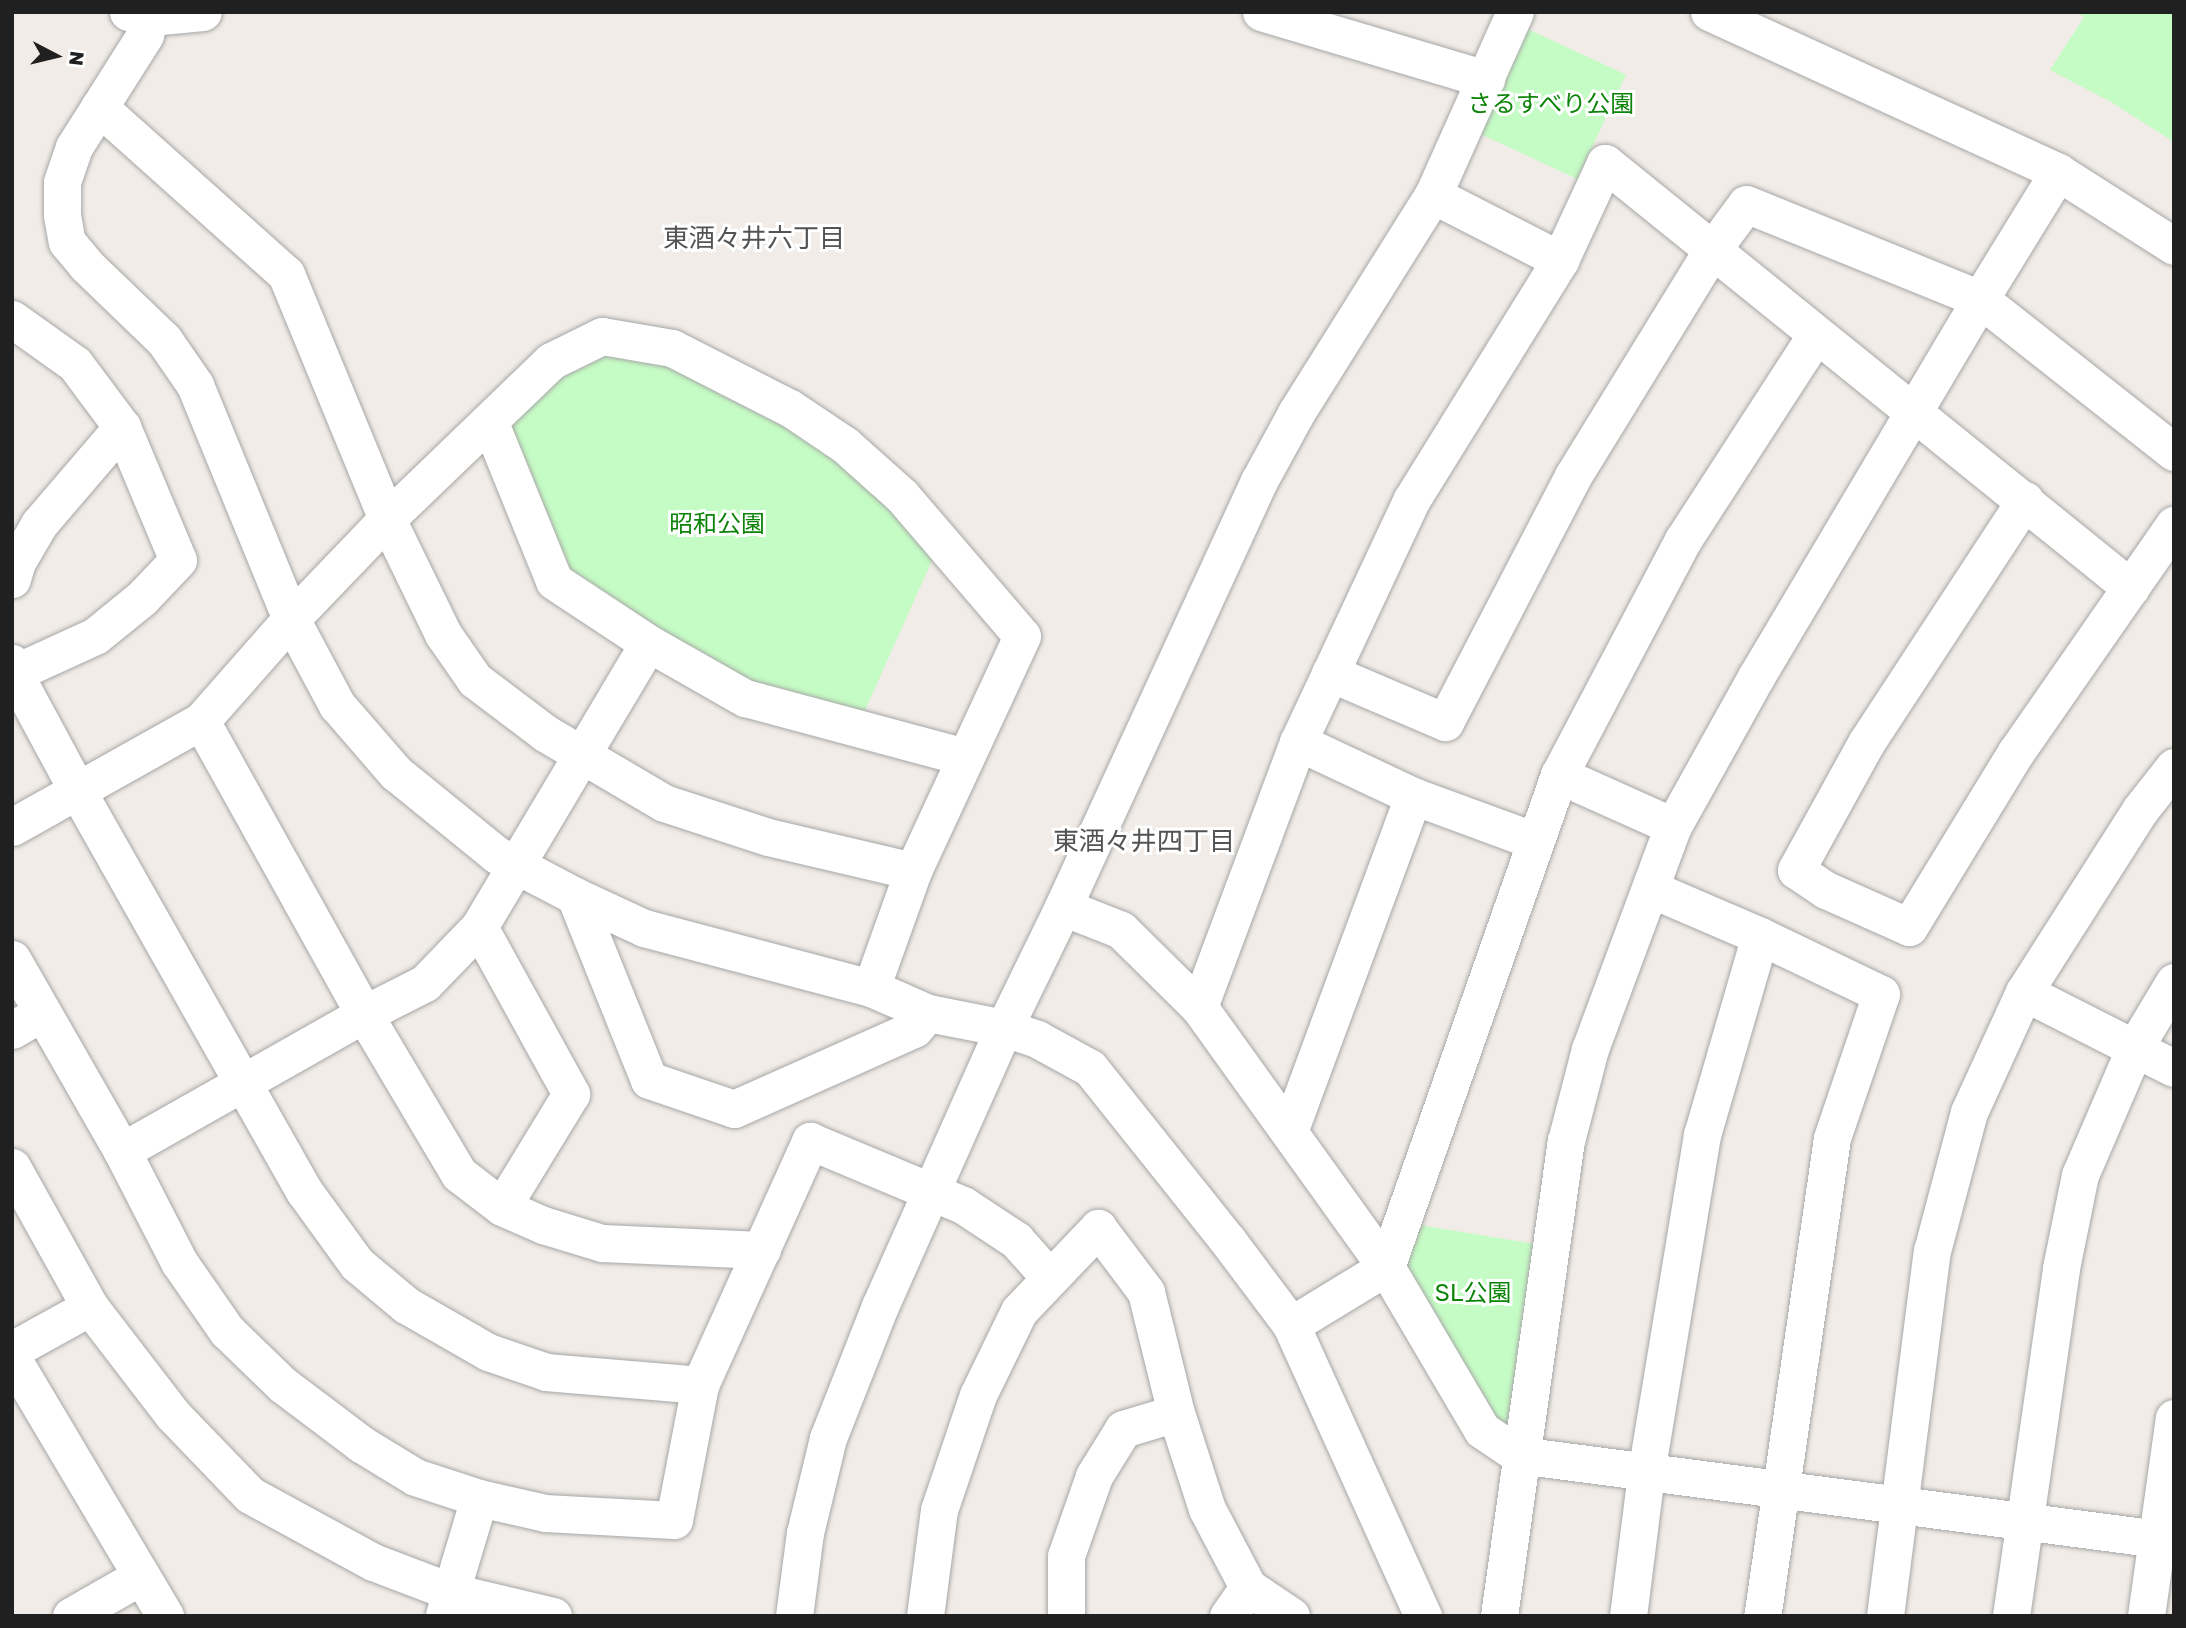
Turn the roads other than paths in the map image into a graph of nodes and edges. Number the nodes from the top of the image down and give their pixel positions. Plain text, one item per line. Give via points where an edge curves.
1 (203, 12) edge
2 (1261, 12) edge
3 (1515, 12) edge
4 (1709, 12) edge
5 (139, 14) edge
6 (1486, 79) junction
7 (99, 107) junction
8 (2058, 172) junction
9 (1433, 195) junction
10 (2174, 246) edge
11 (1712, 250) junction
12 (1560, 260) junction
13 (1980, 299) junction
14 (14, 323) edge
15 (1815, 335) junction
16 (1915, 412) junction
17 (490, 423) junction
18 (122, 427) junction
19 (2174, 452) edge
20 (2025, 500) junction
21 (387, 519) junction
22 (2174, 525) edge
23 (12, 579) edge
24 (2131, 587) junction
25 (291, 619) junction
26 (648, 643) junction
27 (13, 668) edge
28 (1330, 673) junction
29 (201, 721) junction
30 (1298, 742) junction
31 (582, 755) junction
32 (965, 757) junction
33 (2174, 767) edge
34 (1559, 775) junction
35 (77, 790) junction
36 (1413, 796) junction
37 (1673, 826) junction
38 (12, 827) edge
39 (1535, 841) junction
40 (514, 864) junction
41 (913, 871) junction
42 (1651, 889) junction
43 (575, 896) junction
44 (1063, 907) junction
45 (479, 927) junction
46 (1760, 936) junction
47 (12, 959) edge
48 (2174, 982) edge
49 (871, 988) junction
50 (2024, 992) junction
51 (1199, 1007) junction
52 (928, 1013) junction
53 (364, 1014) junction
54 (27, 1021) edge
55 (1004, 1028) junction
56 (2135, 1047) junction
57 (2174, 1068) edge
58 (243, 1082) junction
59 (1290, 1129) junction
60 (122, 1152) junction
61 (12, 1167) edge
62 (932, 1190) junction
63 (502, 1207) junction
64 (762, 1250) junction
65 (1386, 1267) junction
66 (1050, 1278) junction
67 (90, 1307) junction
68 (1291, 1325) junction
69 (12, 1350) edge
70 (12, 1358) edge
71 (700, 1385) junction
72 (1176, 1413) junction
73 (2174, 1418) edge
74 (1519, 1455) junction
75 (1646, 1473) junction
76 (1778, 1489) junction
77 (479, 1498) junction
78 (1899, 1506) junction
79 (2023, 1522) junction
80 (2165, 1540) edge
81 (141, 1576) junction
82 (1238, 1601) edge
83 (448, 1604) edge
84 (71, 1616) edge
85 (165, 1616) edge
86 (553, 1616) edge
87 (794, 1616) edge
88 (925, 1616) edge
89 (1066, 1616) edge
90 (1291, 1616) edge
91 (1423, 1616) edge
92 (1499, 1616) edge
93 (1628, 1616) edge
94 (1762, 1616) edge
95 (1885, 1616) edge
96 (2011, 1616) edge
97 (2146, 1616) edge

1 - 5 street
2 - 6 street
3 - 6 street
4 - 8 street
5 - 7 street via 145,35
6 - 9 street
7 - 21 street via 286,274
7 - 25 street via 74,147 62,182 67,242 164,340 195,385
8 - 10 street
8 - 13 street
9 - 12 street
9 - 44 street via 1296,413 1259,481
11 - 12 street via 1605,163
11 - 13 street via 1746,204
11 - 15 street
11 - 28 street via 1573,476 1445,722
12 - 28 street via 1412,499
13 - 16 street
13 - 19 street
14 - 18 street via 75,364
15 - 16 street
15 - 34 street via 1683,540
16 - 20 street
16 - 37 street via 1755,677
17 - 21 street
17 - 26 street via 554,581
17 - 32 street via 551,361 602,336 672,348 790,408 845,445 902,496 1022,636
18 - 23 street via 39,524
18 - 27 street via 178,559 142,598 95,636
20 - 24 street
20 - 24 street via 1866,743 1796,870 1826,890 1909,928 2016,752
21 - 25 street
21 - 31 street via 443,634 475,680
22 - 24 street
25 - 29 street
25 - 40 street via 337,705 396,773
26 - 31 street
26 - 32 street via 745,698
27 - 35 street
28 - 30 street
29 - 35 street
29 - 53 street
30 - 36 street
30 - 51 street
31 - 40 street
31 - 41 street via 664,803 768,836
32 - 41 street
33 - 50 street via 2140,810
34 - 37 street
34 - 39 street
35 - 38 street
35 - 58 street
36 - 39 street
36 - 59 street
37 - 42 street
39 - 65 street
40 - 43 street
40 - 45 street
41 - 49 street
42 - 46 street
42 - 74 street via 1590,1049 1566,1141
43 - 49 street via 643,928
43 - 52 street via 649,1080 734,1109 914,1029
44 - 51 street via 1121,930
44 - 55 street
45 - 53 street via 425,983
45 - 63 street via 571,1094
46 - 75 street via 1702,1135
46 - 76 street via 1881,994 1832,1138
47 - 54 street
48 - 56 street
49 - 52 street
50 - 56 street
50 - 78 street via 1969,1111 1932,1251
51 - 59 street
52 - 55 street
53 - 58 street
53 - 63 street via 459,1174
54 - 60 street
55 - 62 street
55 - 68 street via 1037,1039 1090,1068
56 - 57 street
56 - 79 street via 2080,1175 2061,1268
58 - 60 street
58 - 71 street via 304,1191 357,1264 406,1305 488,1352 546,1372
59 - 65 street
60 - 77 street via 178,1262 228,1331 283,1385 361,1444 415,1477
61 - 67 street
62 - 64 street via 810,1141
62 - 66 street via 1016,1240
62 - 87 street via 828,1438 805,1533
63 - 64 street via 602,1243
64 - 71 street
65 - 68 street
65 - 74 street via 1482,1430
66 - 72 street via 1098,1228 1146,1292
66 - 88 street via 1019,1311 978,1395 939,1510
67 - 69 street
67 - 83 street via 172,1414 250,1494
68 - 91 street
70 - 81 street
71 - 77 street via 674,1520 545,1513
72 - 82 street
72 - 89 street via 1123,1429 1094,1476 1066,1556
73 - 80 street
74 - 75 street
74 - 92 street
75 - 76 street
75 - 93 street
76 - 78 street
76 - 94 street
77 - 83 street
78 - 79 street
78 - 95 street
79 - 80 street
79 - 96 street
80 - 97 street
81 - 84 street
81 - 85 street
82 - 90 street
83 - 86 street

